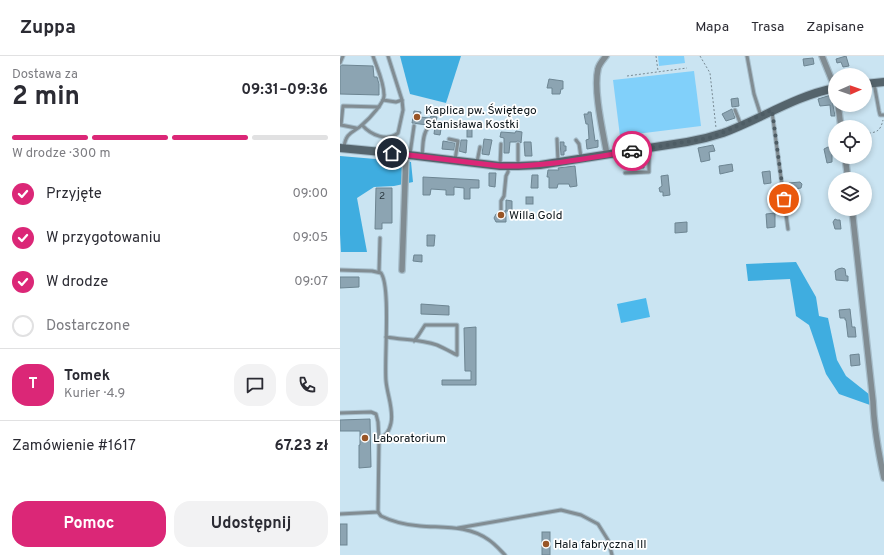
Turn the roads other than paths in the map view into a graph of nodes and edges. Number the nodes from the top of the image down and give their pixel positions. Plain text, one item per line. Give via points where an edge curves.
1 (343, 56) edge
2 (373, 56) edge
3 (388, 56) edge
4 (606, 56) edge
5 (746, 56) edge
6 (822, 56) edge
7 (340, 63) edge
8 (828, 71) edge
9 (884, 82) edge
10 (874, 84) joint
11 (828, 90) edge
12 (384, 100) junction
13 (402, 100) junction
14 (379, 106) junction
15 (735, 110) dead end
16 (772, 110) junction
17 (884, 115) edge
18 (761, 116) junction
19 (362, 125) junction
20 (742, 125) junction
21 (414, 126) dead end
22 (356, 128) junction
23 (428, 128) dead end
24 (449, 139) dead end
25 (557, 139) dead end
26 (576, 140) dead end
27 (501, 144) dead end
28 (518, 144) dead end
29 (480, 147) dead end
30 (342, 148) edge
31 (649, 148) junction
32 (408, 155) junction
33 (607, 155) junction
34 (422, 156) junction
35 (582, 159) junction
36 (455, 160) junction
37 (558, 162) junction
38 (477, 163) junction
39 (504, 166) junction
40 (518, 166) junction
41 (625, 173) dead end
42 (501, 210) dead end
43 (853, 216) edge
44 (788, 229) dead end
45 (380, 238) dead end
46 (340, 270) edge
47 (402, 270) dead end
48 (379, 272) junction
49 (386, 337) junction
50 (414, 341) junction
51 (340, 413) edge
52 (379, 439) junction
53 (884, 478) edge
54 (378, 512) junction
55 (340, 514) edge
56 (458, 528) junction
57 (505, 555) edge
58 (612, 555) edge

1 - 7 lane
2 - 12 lane
3 - 13 lane
4 - 33 street via 598,68 597,84
5 - 18 lane
6 - 8 street
9 - 10 main road
10 - 17 lane via 880,115
11 - 16 main road
12 - 13 lane
12 - 14 lane
13 - 19 lane via 401,121 398,133 394,136 375,135
14 - 19 lane
14 - 22 lane via 343,106 341,125
15 - 20 lane
16 - 18 main road
16 - 44 lane
18 - 20 main road
19 - 22 lane
20 - 31 main road via 709,138
21 - 32 lane
22 - 30 lane via 349,133
23 - 34 lane via 424,134
24 - 36 lane via 458,141
25 - 37 lane
26 - 35 lane
27 - 39 lane
28 - 40 lane
29 - 38 lane
30 - 32 main road
31 - 33 main road
31 - 41 lane via 649,172
32 - 34 main road
32 - 47 street
33 - 35 main road
34 - 36 main road
35 - 37 main road
36 - 38 main road
37 - 40 main road
38 - 39 main road
39 - 40 main road
39 - 42 lane via 508,172
43 - 53 street via 876,443
45 - 48 lane
46 - 48 lane
48 - 49 lane via 383,276 385,288
49 - 50 lane
49 - 52 lane via 386,379 391,422 387,434
50 - 50 lane via 425,325 457,325 457,355 436,345
51 - 52 lane via 376,414
52 - 54 lane
54 - 55 lane
54 - 56 lane via 381,516 402,524
56 - 57 lane via 488,540
56 - 58 lane via 567,511 598,524 608,540

